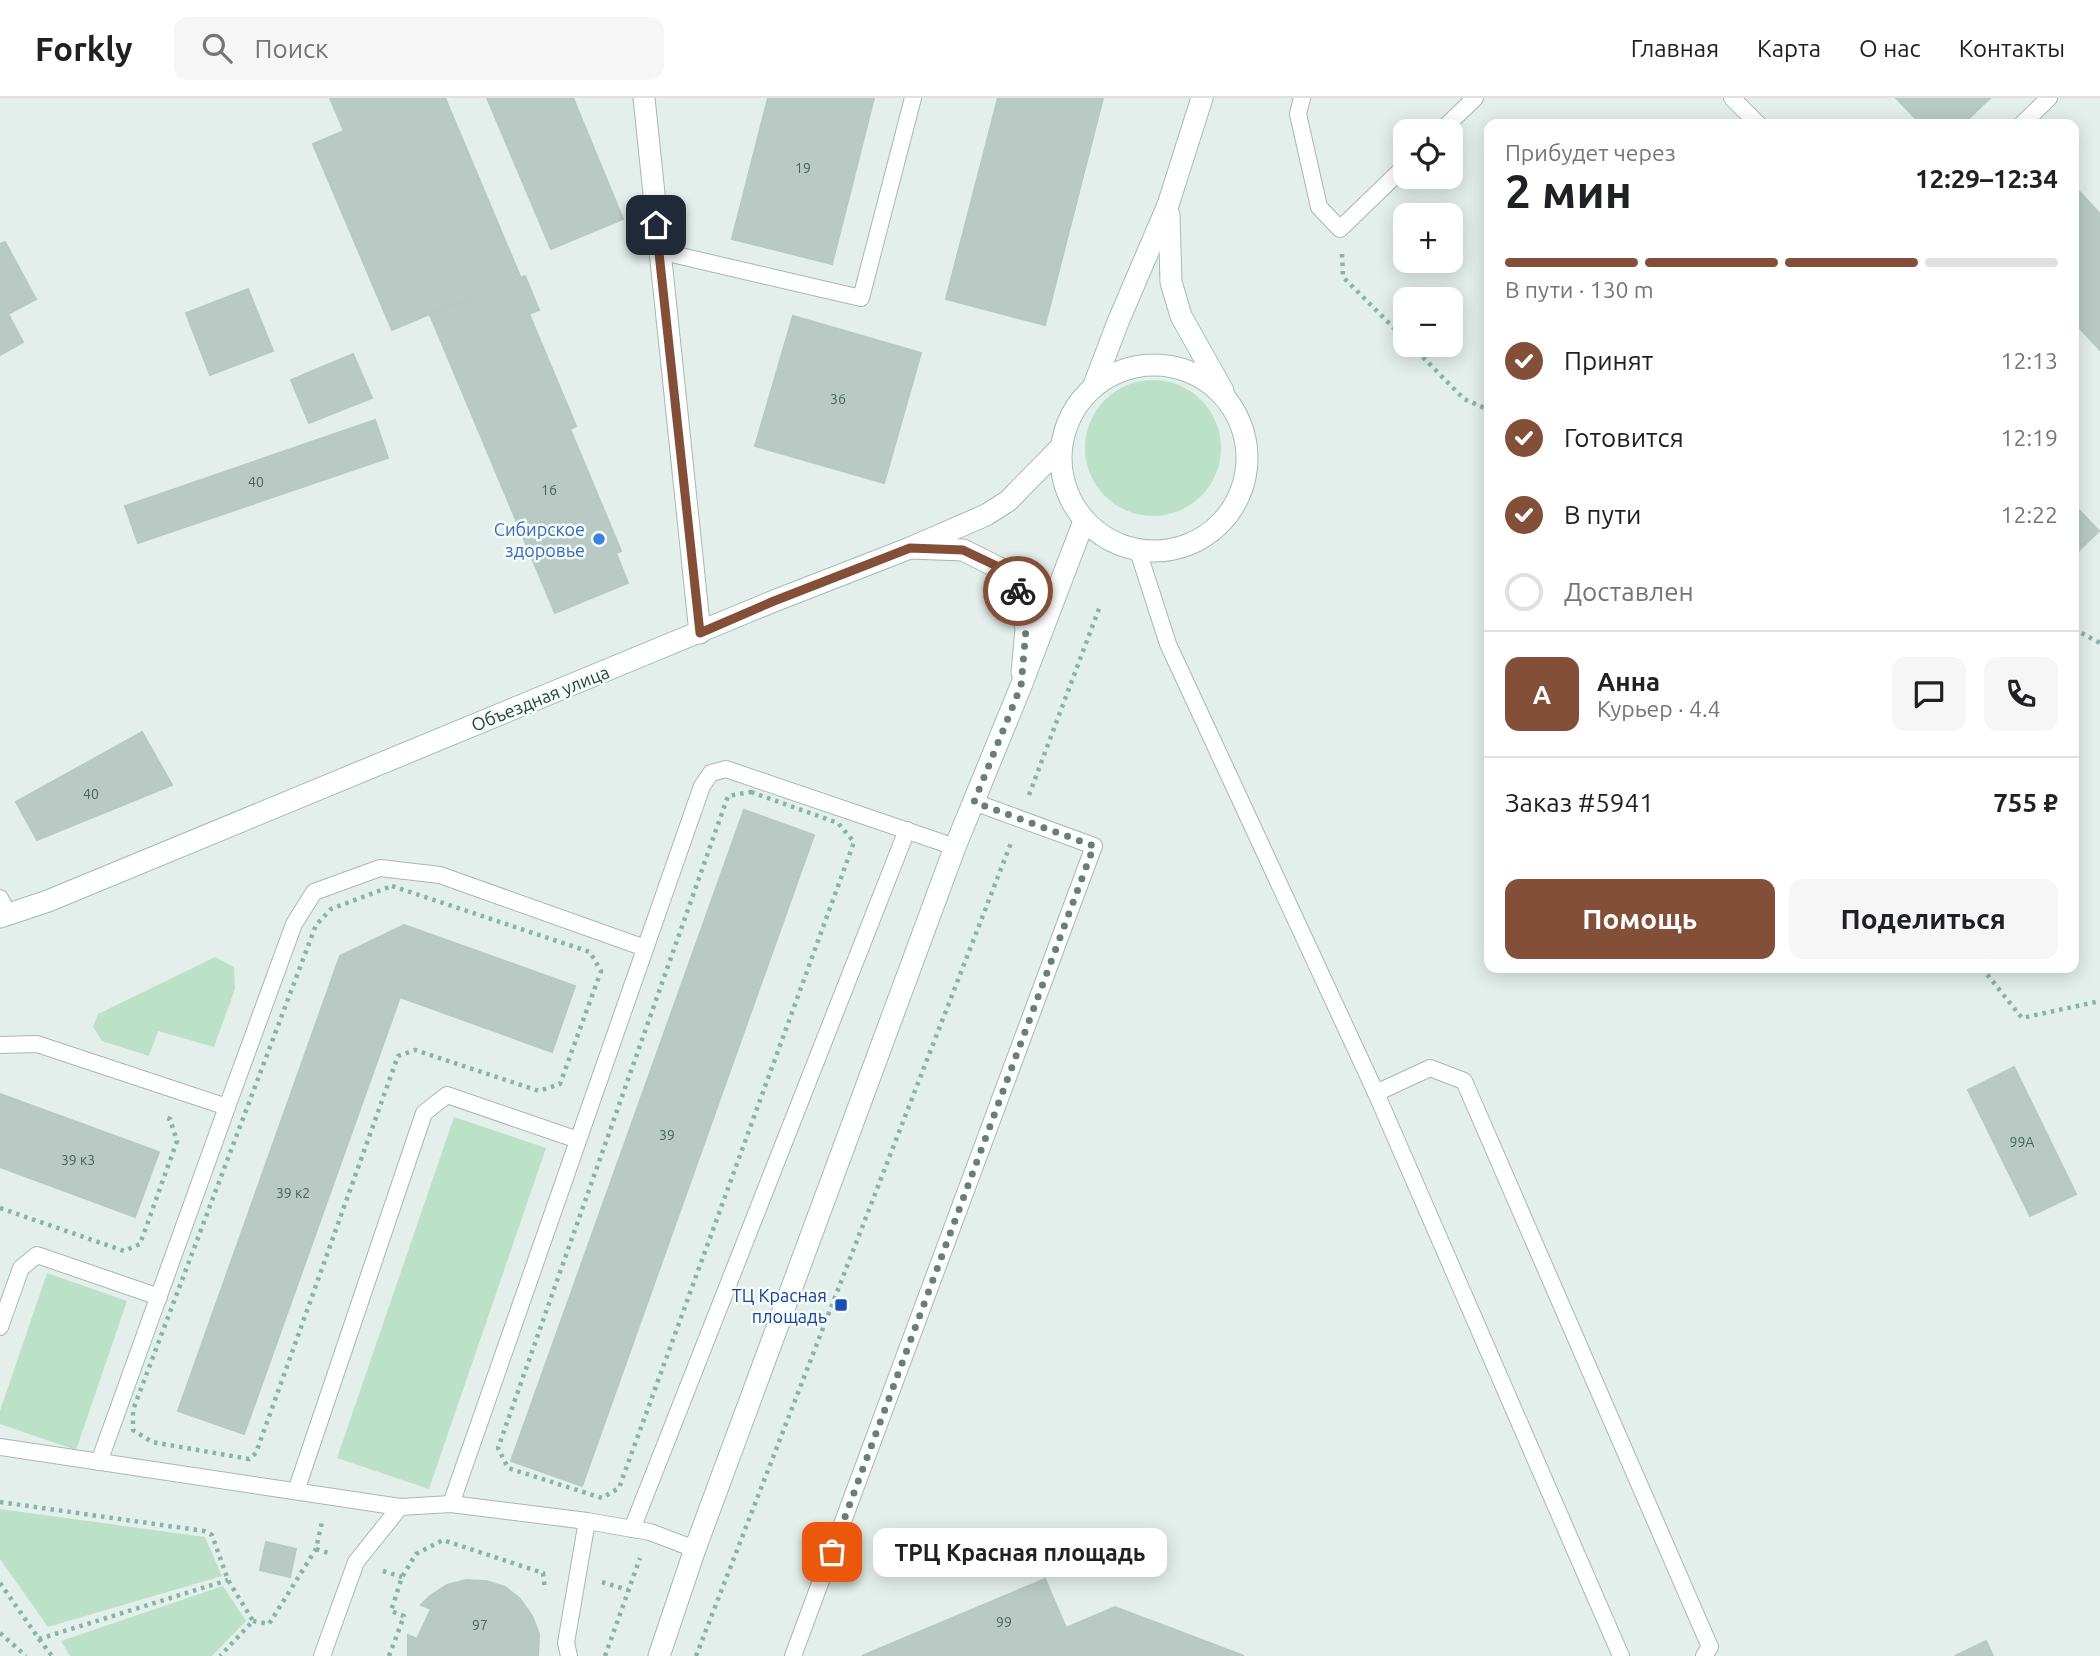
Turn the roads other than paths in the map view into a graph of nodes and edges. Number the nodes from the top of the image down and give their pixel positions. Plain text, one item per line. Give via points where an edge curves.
1 (644, 98) edge
2 (913, 98) edge
3 (1202, 98) edge
4 (1302, 98) edge
5 (1475, 98) edge
6 (1732, 98) edge
7 (2049, 98) edge
8 (1453, 119) edge
9 (1753, 119) edge
10 (2027, 119) edge
11 (1393, 177) edge
12 (1168, 205) junction
13 (659, 251) junction
14 (1094, 385) junction
15 (1229, 402) junction
16 (1060, 448) junction
17 (1084, 521) junction
18 (910, 548) junction
19 (1138, 551) junction
20 (700, 633) junction
21 (1021, 686) junction
22 (974, 802) junction
23 (907, 830) junction
24 (955, 847) junction
25 (3, 910) edge
26 (645, 948) junction
27 (0, 1045) edge
28 (1376, 1093) junction
29 (227, 1107) junction
30 (578, 1140) junction
31 (159, 1297) junction
32 (0, 1327) edge
33 (0, 1447) edge
34 (99, 1462) junction
35 (296, 1492) junction
36 (451, 1504) junction
37 (400, 1507) junction
38 (587, 1521) junction
39 (632, 1529) junction
40 (695, 1549) junction
41 (322, 1656) edge
42 (569, 1656) edge
43 (659, 1656) edge
44 (793, 1656) edge
45 (1621, 1656) edge
46 (1704, 1656) edge

1 - 13 main road
2 - 13 lane via 861,298
3 - 12 main road
4 - 11 lane via 1298,114 1319,207 1339,229
5 - 8 lane
6 - 9 lane
7 - 10 lane
12 - 14 main road
12 - 15 main road via 1171,282 1181,316
13 - 20 main road
14 - 15 main road via 1121,370 1150,365 1180,368 1208,381
14 - 16 main road via 1066,424
15 - 19 main road via 1248,453 1245,480 1235,505 1218,527 1195,542 1170,550
16 - 17 main road via 1061,474 1069,499
16 - 18 main road, Объездная улица via 1008,500 986,515
17 - 19 main road via 1109,540
17 - 21 main road
18 - 20 main road, Объездная улица
18 - 21 main road via 963,550 1003,569 1021,594 1026,629
19 - 28 lane via 1168,643
20 - 25 main road, Объездная улица via 48,901
21 - 22 main road
22 - 24 main road
22 - 44 lane via 1094,846
23 - 24 lane
23 - 26 lane via 726,769 712,773 702,786
23 - 39 lane
24 - 40 main road
26 - 29 lane via 440,875 380,868 314,892 293,924
26 - 30 lane
27 - 29 lane via 37,1044
28 - 45 lane
28 - 46 lane via 1430,1068 1464,1081 1710,1647
29 - 31 lane
30 - 35 lane via 447,1096 424,1113
30 - 36 lane
31 - 32 lane via 37,1255 21,1268
31 - 34 lane
33 - 34 lane
34 - 35 lane
35 - 37 lane
36 - 37 lane
36 - 38 lane
37 - 41 lane via 356,1562
38 - 39 lane
38 - 42 lane via 566,1643
39 - 40 lane
40 - 43 main road

